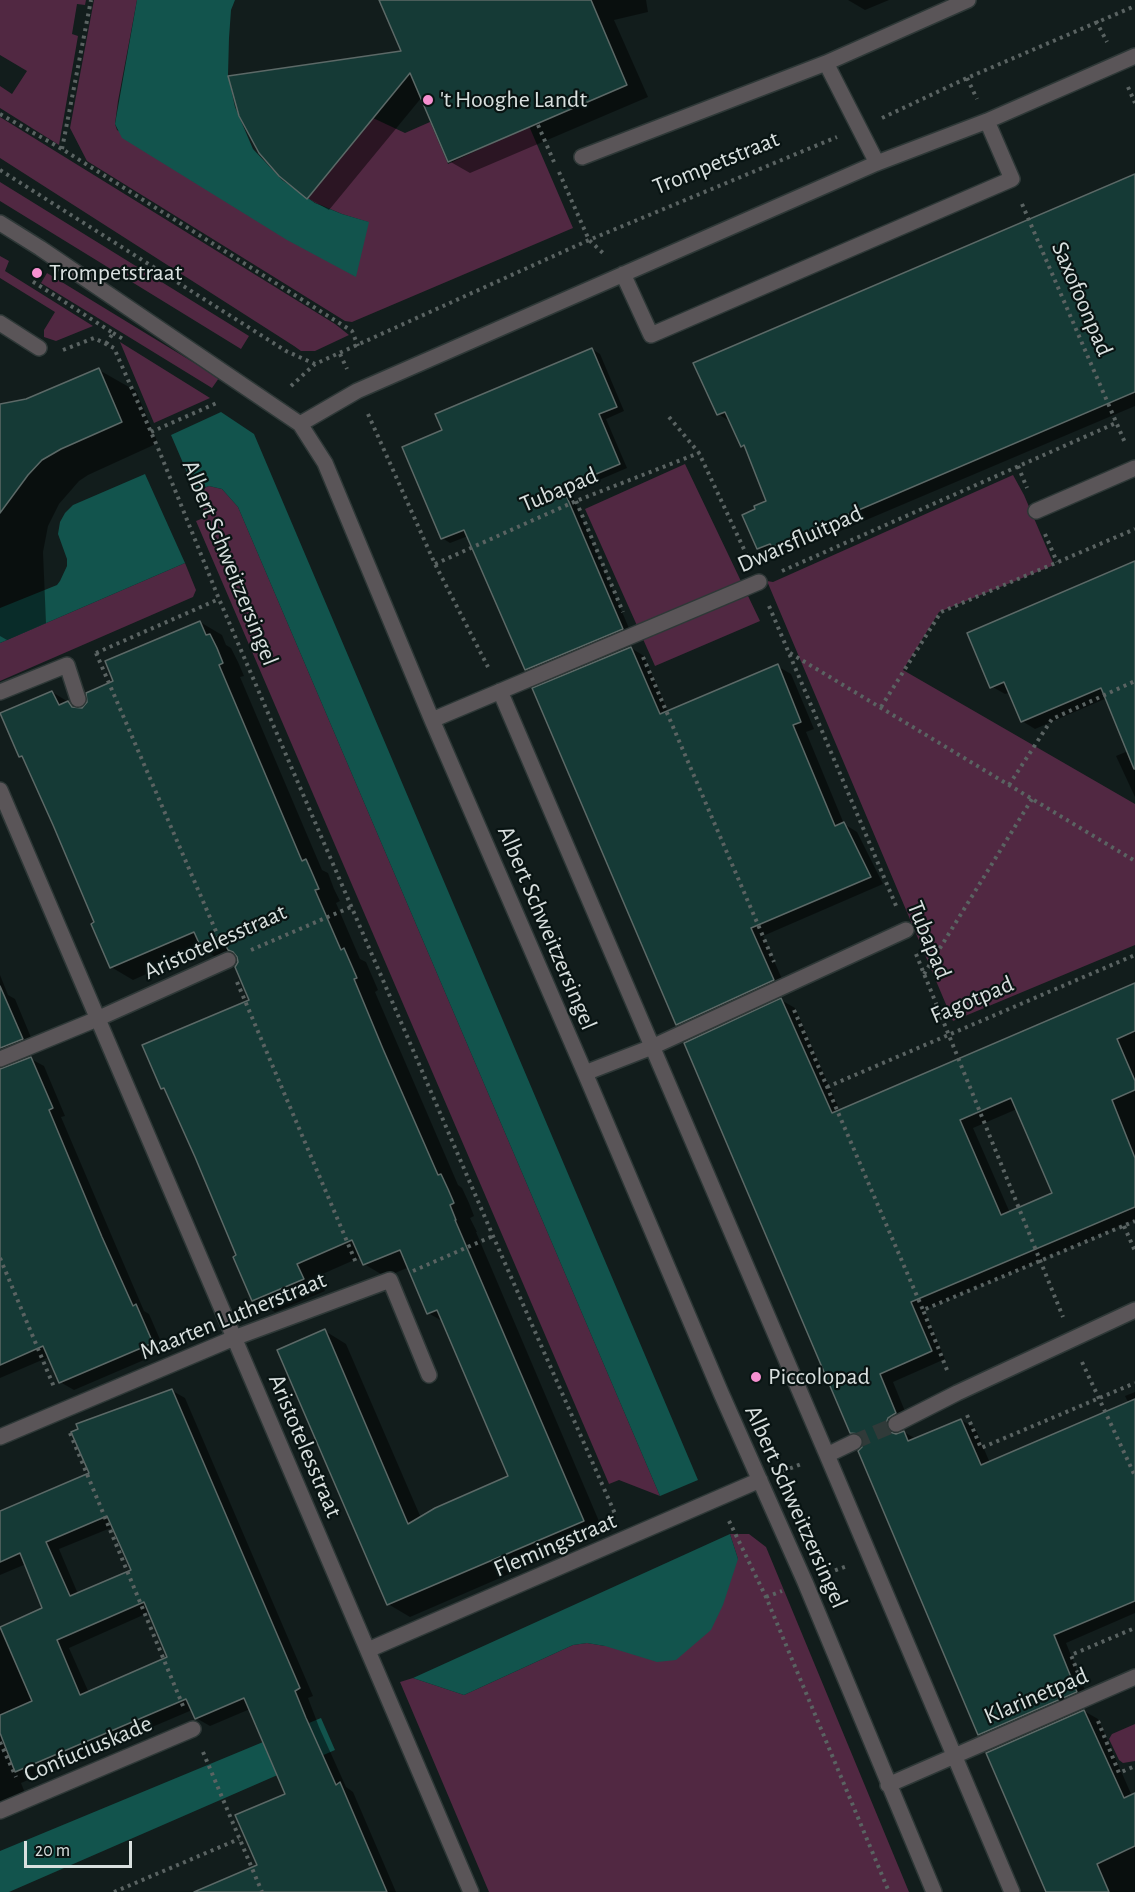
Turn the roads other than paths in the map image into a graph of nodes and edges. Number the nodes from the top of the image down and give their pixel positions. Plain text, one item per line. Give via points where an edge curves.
1 (968, 0) edge
2 (1135, 56) edge
3 (826, 63) junction
4 (987, 120) junction
5 (582, 157) dead end
6 (877, 163) junction
7 (0, 223) edge
8 (623, 274) junction
9 (0, 323) edge
10 (39, 348) road end
11 (300, 424) junction
12 (1133, 461) edge
13 (1036, 511) dead end
14 (759, 582) road end
15 (500, 691) junction
16 (0, 692) edge
17 (78, 699) dead end
18 (432, 720) junction
19 (0, 790) edge
20 (906, 930) road end
21 (228, 960) road end
22 (97, 1019) junction
23 (652, 1047) junction
24 (0, 1059) edge
25 (585, 1073) junction
26 (1135, 1310) edge
27 (234, 1338) junction
28 (429, 1375) dead end
29 (897, 1424) tunnel mouth
30 (0, 1437) edge
31 (854, 1443) tunnel mouth
32 (827, 1455) junction
33 (760, 1480) junction
34 (368, 1650) junction
35 (1135, 1677) edge
36 (193, 1729) road end
37 (954, 1756) junction
38 (888, 1785) junction
39 (0, 1811) edge
40 (471, 1892) edge
41 (934, 1892) edge
42 (1012, 1892) edge

1 - 3 street
2 - 4 street
3 - 5 street
3 - 6 street
4 - 6 street
4 - 8 street via 1012,180 651,335
6 - 8 street
7 - 11 street, Albert Schweitzersingel
8 - 11 street via 357,391
9 - 10 street
11 - 18 street, Albert Schweitzersingel via 325,463
12 - 13 street
14 - 15 street, Dwarsfluitpad
15 - 18 street, Dwarsfluitpad
15 - 23 street, Albert Schweitzersingel
16 - 17 street via 67,665
18 - 25 street, Albert Schweitzersingel
19 - 22 street, Aristotelesstraat
20 - 23 street
21 - 22 street, Aristotelesstraat
22 - 24 street
22 - 27 street, Aristotelesstraat
23 - 25 street
23 - 32 street, Albert Schweitzersingel
25 - 33 street, Albert Schweitzersingel
26 - 29 street
27 - 28 street, Maarten Lutherstraat via 390,1280
27 - 30 street, Maarten Lutherstraat
27 - 34 street, Aristotelesstraat
31 - 32 street
32 - 37 street, Albert Schweitzersingel
33 - 34 street, Flemingstraat
33 - 38 street, Albert Schweitzersingel
34 - 40 street, Aristotelesstraat
35 - 37 street, Klarinetpad
36 - 39 street, Confuciuskade
37 - 38 street
37 - 42 street, Albert Schweitzersingel
38 - 41 street, Albert Schweitzersingel

